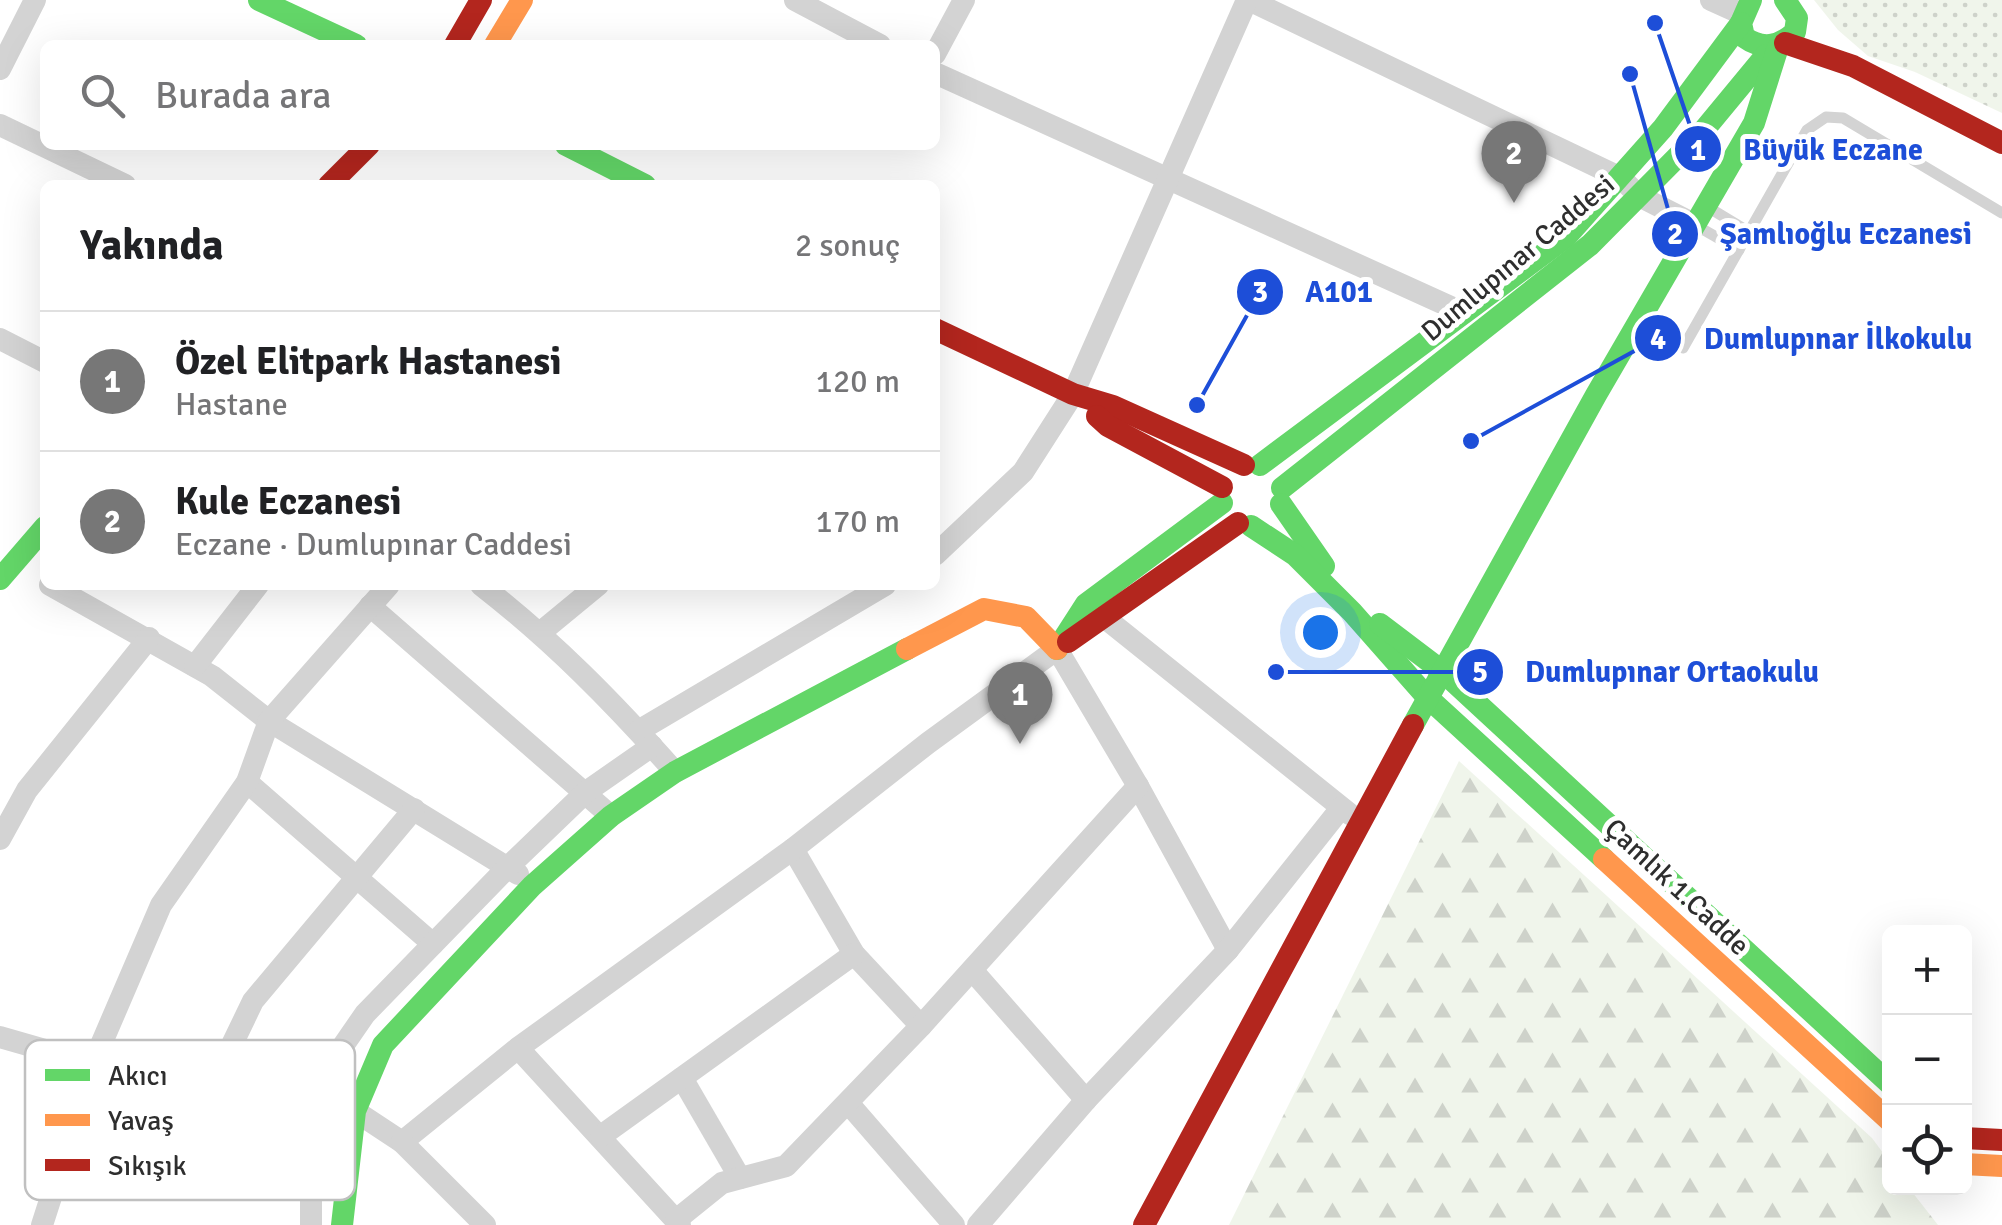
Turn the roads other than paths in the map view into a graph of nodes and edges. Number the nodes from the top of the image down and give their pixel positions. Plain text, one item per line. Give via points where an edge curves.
1 (35, 0) edge
2 (482, 0) edge
3 (522, 0) edge
4 (796, 0) edge
5 (964, 0) edge
6 (1248, 0) edge
7 (1711, 0) edge
8 (270, 2) edge
9 (1790, 11) edge
10 (1744, 12) edge
11 (346, 40) edge
12 (458, 40) edge
13 (498, 40) edge
14 (871, 40) edge
15 (940, 45) edge
16 (1778, 46) junction
17 (1853, 66) junction
18 (0, 70) edge
19 (940, 76) edge
20 (0, 125) edge
21 (2002, 142) edge
22 (40, 144) edge
23 (52, 150) edge
24 (364, 150) edge
25 (576, 150) edge
26 (1170, 178) junction
27 (1621, 178) junction
28 (116, 180) edge
29 (334, 180) edge
30 (635, 180) edge
31 (1639, 196) junction
32 (2002, 213) edge
33 (1699, 215) junction
34 (1749, 232) junction
35 (1738, 250) junction
36 (1464, 314) junction
37 (940, 331) edge
38 (0, 339) edge
39 (1683, 348) dead end
40 (40, 359) edge
41 (1073, 394) junction
42 (1252, 465) junction
43 (1222, 495) junction
44 (1282, 496) junction
45 (1244, 524) junction
46 (40, 533) edge
47 (940, 548) edge
48 (4, 567) edge
49 (40, 581) edge
50 (58, 590) edge
51 (254, 590) edge
52 (384, 590) edge
53 (487, 590) edge
54 (592, 590) edge
55 (877, 590) edge
56 (370, 606) junction
57 (1105, 618) junction
58 (541, 632) junction
59 (149, 638) junction
60 (1057, 649) junction
61 (195, 666) junction
62 (1442, 670) junction
63 (1426, 696) junction
64 (269, 721) junction
65 (646, 738) junction
66 (675, 772) junction
67 (246, 782) junction
68 (1138, 786) junction
69 (586, 792) junction
70 (1341, 808) junction
71 (414, 810) junction
72 (610, 816) junction
73 (1362, 822) junction
74 (0, 839) edge
75 (793, 849) junction
76 (508, 866) junction
77 (356, 878) junction
78 (532, 886) junction
79 (433, 944) junction
80 (1228, 950) junction
81 (854, 954) junction
82 (972, 970) junction
83 (921, 1026) junction
84 (0, 1037) edge
85 (103, 1040) edge
86 (234, 1040) edge
87 (347, 1040) edge
88 (25, 1044) edge
89 (518, 1048) junction
90 (1855, 1054) junction
91 (1837, 1073) junction
92 (1882, 1077) edge
93 (682, 1078) junction
94 (1086, 1100) junction
95 (850, 1104) junction
96 (355, 1110) joint
97 (1882, 1113) edge
98 (601, 1136) junction
99 (1972, 1138) edge
100 (2002, 1140) edge
101 (402, 1142) junction
102 (1972, 1164) edge
103 (2002, 1166) edge
104 (740, 1178) junction
105 (50, 1200) edge
106 (345, 1200) edge
107 (678, 1223) edge
108 (42, 1225) edge
109 (342, 1225) edge
110 (485, 1225) edge
111 (954, 1225) edge
112 (978, 1225) edge
113 (1144, 1225) edge

1 - 18 street
2 - 12 street
3 - 13 street
4 - 14 street
5 - 15 street
6 - 26 street
6 - 27 street
7 - 10 street
8 - 11 street
9 - 16 street
9 - 17 street
10 - 16 street via 1746,39 1762,48
10 - 27 street, Dumlupınar Caddesi
16 - 17 street
16 - 31 street, Dumlupınar Caddesi
16 - 33 street via 1754,124
17 - 21 street
19 - 26 street
20 - 22 street
23 - 28 street
24 - 29 street
25 - 30 street
26 - 36 street
26 - 41 street
27 - 31 street
27 - 36 street, Dumlupınar Caddesi via 1566,237
31 - 33 street
31 - 44 street, Dumlupınar Caddesi via 1590,245
32 - 34 lane via 1834,116 1807,130
33 - 34 lane
33 - 35 lane
33 - 62 street
34 - 35 lane
35 - 39 lane
36 - 42 street, Dumlupınar Caddesi
37 - 41 street
38 - 40 street
41 - 42 street
41 - 43 street via 1108,426
41 - 47 street via 1023,472
42 - 43 street via 1230,473
42 - 44 street via 1274,474
43 - 45 street via 1228,514
43 - 60 street via 1086,604
44 - 45 street via 1275,516
44 - 62 street via 1310,550 1369,615
45 - 57 street
45 - 63 street, Çamlık 1.Cadde via 1295,555
46 - 48 street
48 - 49 street
50 - 59 street
51 - 61 street
52 - 56 street
53 - 58 street
54 - 58 street
55 - 65 street
56 - 64 street
56 - 69 street
57 - 60 street
57 - 70 street
58 - 65 street
59 - 61 street
59 - 74 street via 27,790
60 - 66 street via 1026,617 984,610
60 - 68 street
60 - 75 street
61 - 64 street
62 - 63 street
62 - 90 street
63 - 73 street
63 - 91 street, Çamlık 1.Cadde
64 - 67 street
64 - 71 street
65 - 66 street
65 - 69 street
66 - 72 street
67 - 77 street
67 - 85 street via 161,905
68 - 80 street
68 - 82 street
69 - 72 street
69 - 76 street
70 - 73 street
70 - 80 street
71 - 76 street
71 - 77 street
72 - 78 street
73 - 113 street
75 - 81 street
75 - 89 street
76 - 78 street
76 - 79 street
77 - 79 street
77 - 86 street via 252,1001
78 - 96 street via 383,1046
79 - 87 street
80 - 94 street
81 - 83 street
81 - 93 street
82 - 83 street
82 - 94 street
83 - 95 street
84 - 88 street
89 - 98 street
89 - 101 street
90 - 91 lane
90 - 92 street
91 - 97 street, Çamlık 1.Cadde
93 - 98 street
93 - 104 street
94 - 112 street
95 - 104 street via 786,1166
95 - 111 street
96 - 101 street
98 - 107 street
99 - 100 street
101 - 110 street
102 - 103 street
104 - 107 street via 722,1183
105 - 108 street
106 - 109 street

